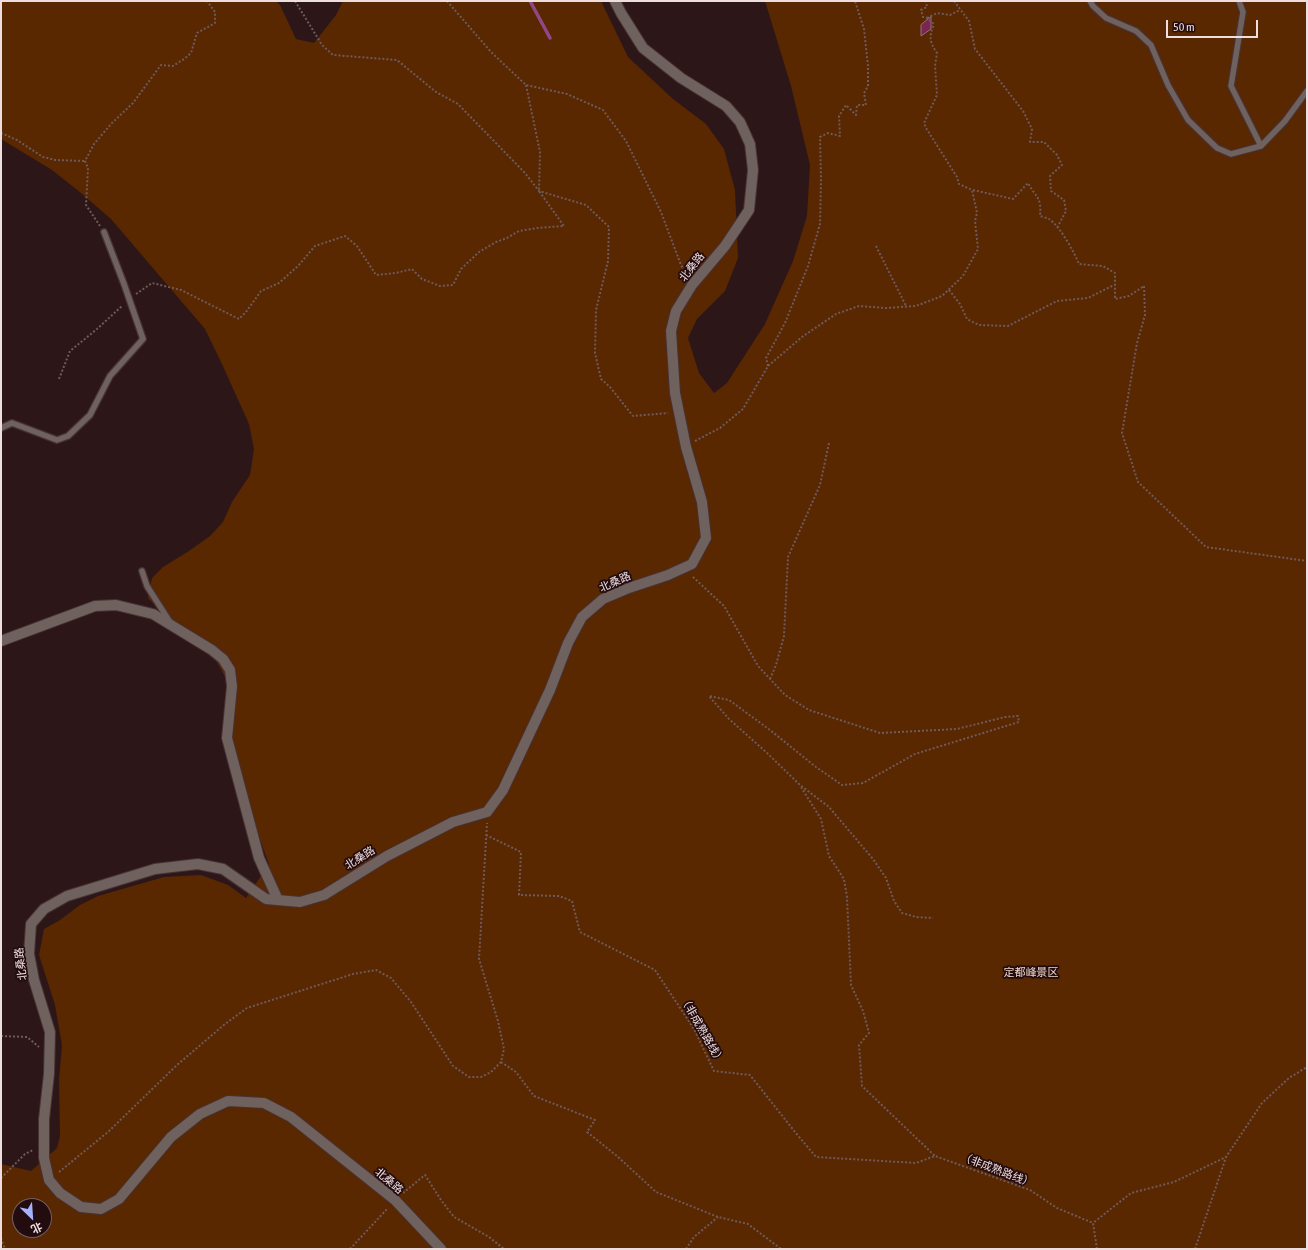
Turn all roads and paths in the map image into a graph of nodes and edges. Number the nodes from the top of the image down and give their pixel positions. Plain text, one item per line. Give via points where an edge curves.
1 (207, 1) edge
2 (295, 1) edge
3 (448, 1) edge
4 (615, 1) edge
5 (855, 1) edge
6 (926, 1) edge
7 (954, 1) edge
8 (1090, 1) edge
9 (1239, 1) edge
10 (960, 10) junction
11 (927, 18) junction
12 (526, 85) junction
13 (1307, 91) edge
14 (1, 133) edge
15 (1261, 146) junction
16 (85, 161) junction
17 (972, 190) junction
18 (540, 191) junction
19 (1057, 228) junction
20 (104, 232) joint
21 (876, 246) dead end
22 (692, 285) junction
23 (1114, 285) junction
24 (949, 290) junction
25 (129, 299) junction
26 (906, 306) junction
27 (768, 366) junction
28 (59, 379) dead end
29 (679, 412) junction
30 (1, 428) edge
31 (828, 444) dead end
32 (686, 447) junction
33 (1307, 561) edge
34 (692, 564) junction
35 (142, 571) dead end
36 (173, 626) junction
37 (1, 641) edge
38 (770, 679) junction
39 (800, 785) junction
40 (487, 812) junction
41 (486, 835) junction
42 (278, 900) junction
43 (933, 918) dead end
44 (1, 1036) edge
45 (49, 1056) junction
46 (501, 1062) junction
47 (1307, 1067) edge
48 (44, 1144) junction
49 (936, 1156) junction
50 (1226, 1157) junction
51 (1, 1178) edge
52 (49, 1180) junction
53 (394, 1200) junction
54 (718, 1217) junction
55 (1093, 1223) junction
56 (1, 1238) edge
57 (5, 1249) edge
58 (350, 1249) edge
59 (442, 1249) edge
60 (504, 1249) edge
61 (686, 1249) edge
62 (780, 1249) edge
63 (1097, 1249) edge
64 (1195, 1249) edge

1 - 16 path via 215,12 215,23 197,33 191,53 184,59 173,66 161,65 132,103 94,144
2 - 18 path via 322,45 334,55 397,60 436,92 458,104
3 - 12 path via 491,52
4 - 22 street, 北桑路 via 643,48 681,78 726,106 740,122 750,144 752,170 749,210 725,246
5 - 27 path via 864,28 868,86 864,93 866,105 857,106 856,115 846,105 839,116 840,136 828,133 820,136 820,224 808,266 785,323 766,358
6 - 11 path via 927,7 921,10 923,17
7 - 10 path
8 - 15 lane via 1106,18 1136,31 1151,45 1168,85 1188,120 1217,148 1231,154
9 - 15 lane via 1243,12 1231,86
10 - 11 path via 950,15 937,12
10 - 19 path via 969,21 975,49 1023,111 1032,129 1030,142 1044,142 1057,155 1062,165 1050,176 1051,191 1064,200 1066,211
11 - 17 path via 934,24 929,35 937,53 937,95 924,123 959,184
12 - 18 path via 540,152
12 - 22 path via 567,94 603,110 626,141 661,212 681,265
13 - 15 lane via 1285,121
14 - 16 path via 17,140 42,158
16 - 20 path via 88,168 86,205
17 - 19 path via 1013,199 1028,183 1041,205 1040,216 1050,220
17 - 24 path via 977,213 975,221 978,250 963,276
18 - 25 path via 564,226 519,231 496,242 479,252 461,269 454,285 440,286 422,279 412,269 376,275 357,246 345,236 314,246 298,266 279,283 261,291 239,319 181,290 152,283
18 - 29 path via 586,205 609,227 608,261 596,310 595,353 601,378 633,416
19 - 23 path via 1079,264 1103,266 1115,273
20 - 25 lane
21 - 26 path
22 - 29 street, 北桑路 via 676,311 671,330 675,393
23 - 24 path via 1088,298 1057,301 1008,326 979,325 967,320 960,304
23 - 33 path via 1115,299 1129,296 1144,286 1145,315 1137,343 1122,433 1138,482 1206,547
24 - 26 path via 942,296 916,306
25 - 28 path via 98,329 70,351
25 - 30 lane via 143,339 110,376 90,415 68,436 57,440 12,423
26 - 27 path via 859,306 836,314 802,337
27 - 32 path via 743,409 720,428
29 - 32 street, 北桑路
31 - 38 path via 820,485 788,557 784,636
32 - 34 street, 北桑路 via 702,502 706,538
34 - 38 path via 691,575 724,606 758,666
34 - 40 street, 北桑路 via 603,600 582,617 503,790
35 - 36 lane via 147,586
36 - 37 street via 153,614 116,605 95,606
36 - 42 street via 223,658 230,670 232,686 227,738 259,858
38 - 39 path via 785,695 809,710 880,733 957,728 1018,716 1019,722 915,754 862,783 842,785 729,700 709,696 729,719
39 - 43 path via 829,807 873,859 886,878 894,901 902,913
39 - 49 path, （非成熟路线） via 821,819 829,856 844,879 850,985 863,1011 869,1033 859,1045 862,1086
40 - 41 path
40 - 42 street, 北桑路 via 453,822 413,842 324,895 300,902
41 - 46 path via 479,959 498,1020 504,1049
41 - 49 path, （非成熟路线） via 521,852 519,895 560,896 572,901 580,932 655,970 694,1029 714,1071 750,1075 816,1157 916,1163
42 - 45 street, 北桑路 via 266,899 223,869 198,864 155,869 67,896 44,909 31,924 29,954 50,1032
44 - 45 path via 27,1037
45 - 48 street, 北桑路
46 - 52 path via 486,1075 469,1077 453,1066 411,1002 391,978 376,970 353,974 247,1008 177,1065 108,1132
46 - 54 path via 516,1072 534,1096 595,1120 587,1132 656,1192
47 - 50 path via 1290,1078 1262,1103
48 - 51 path via 25,1154
48 - 52 street, 北桑路
49 - 55 path, （非成熟路线） via 1030,1190 1057,1208
50 - 55 path via 1174,1182 1130,1193
50 - 64 path
52 - 53 street, 北桑路 via 60,1193 81,1207 101,1209 119,1199 171,1137 200,1114 228,1101 264,1103 291,1117
53 - 58 path
53 - 59 street, 北桑路
53 - 60 path via 425,1175 454,1217 489,1237
54 - 61 path via 694,1237
54 - 62 path via 748,1224
55 - 63 path
56 - 57 path

